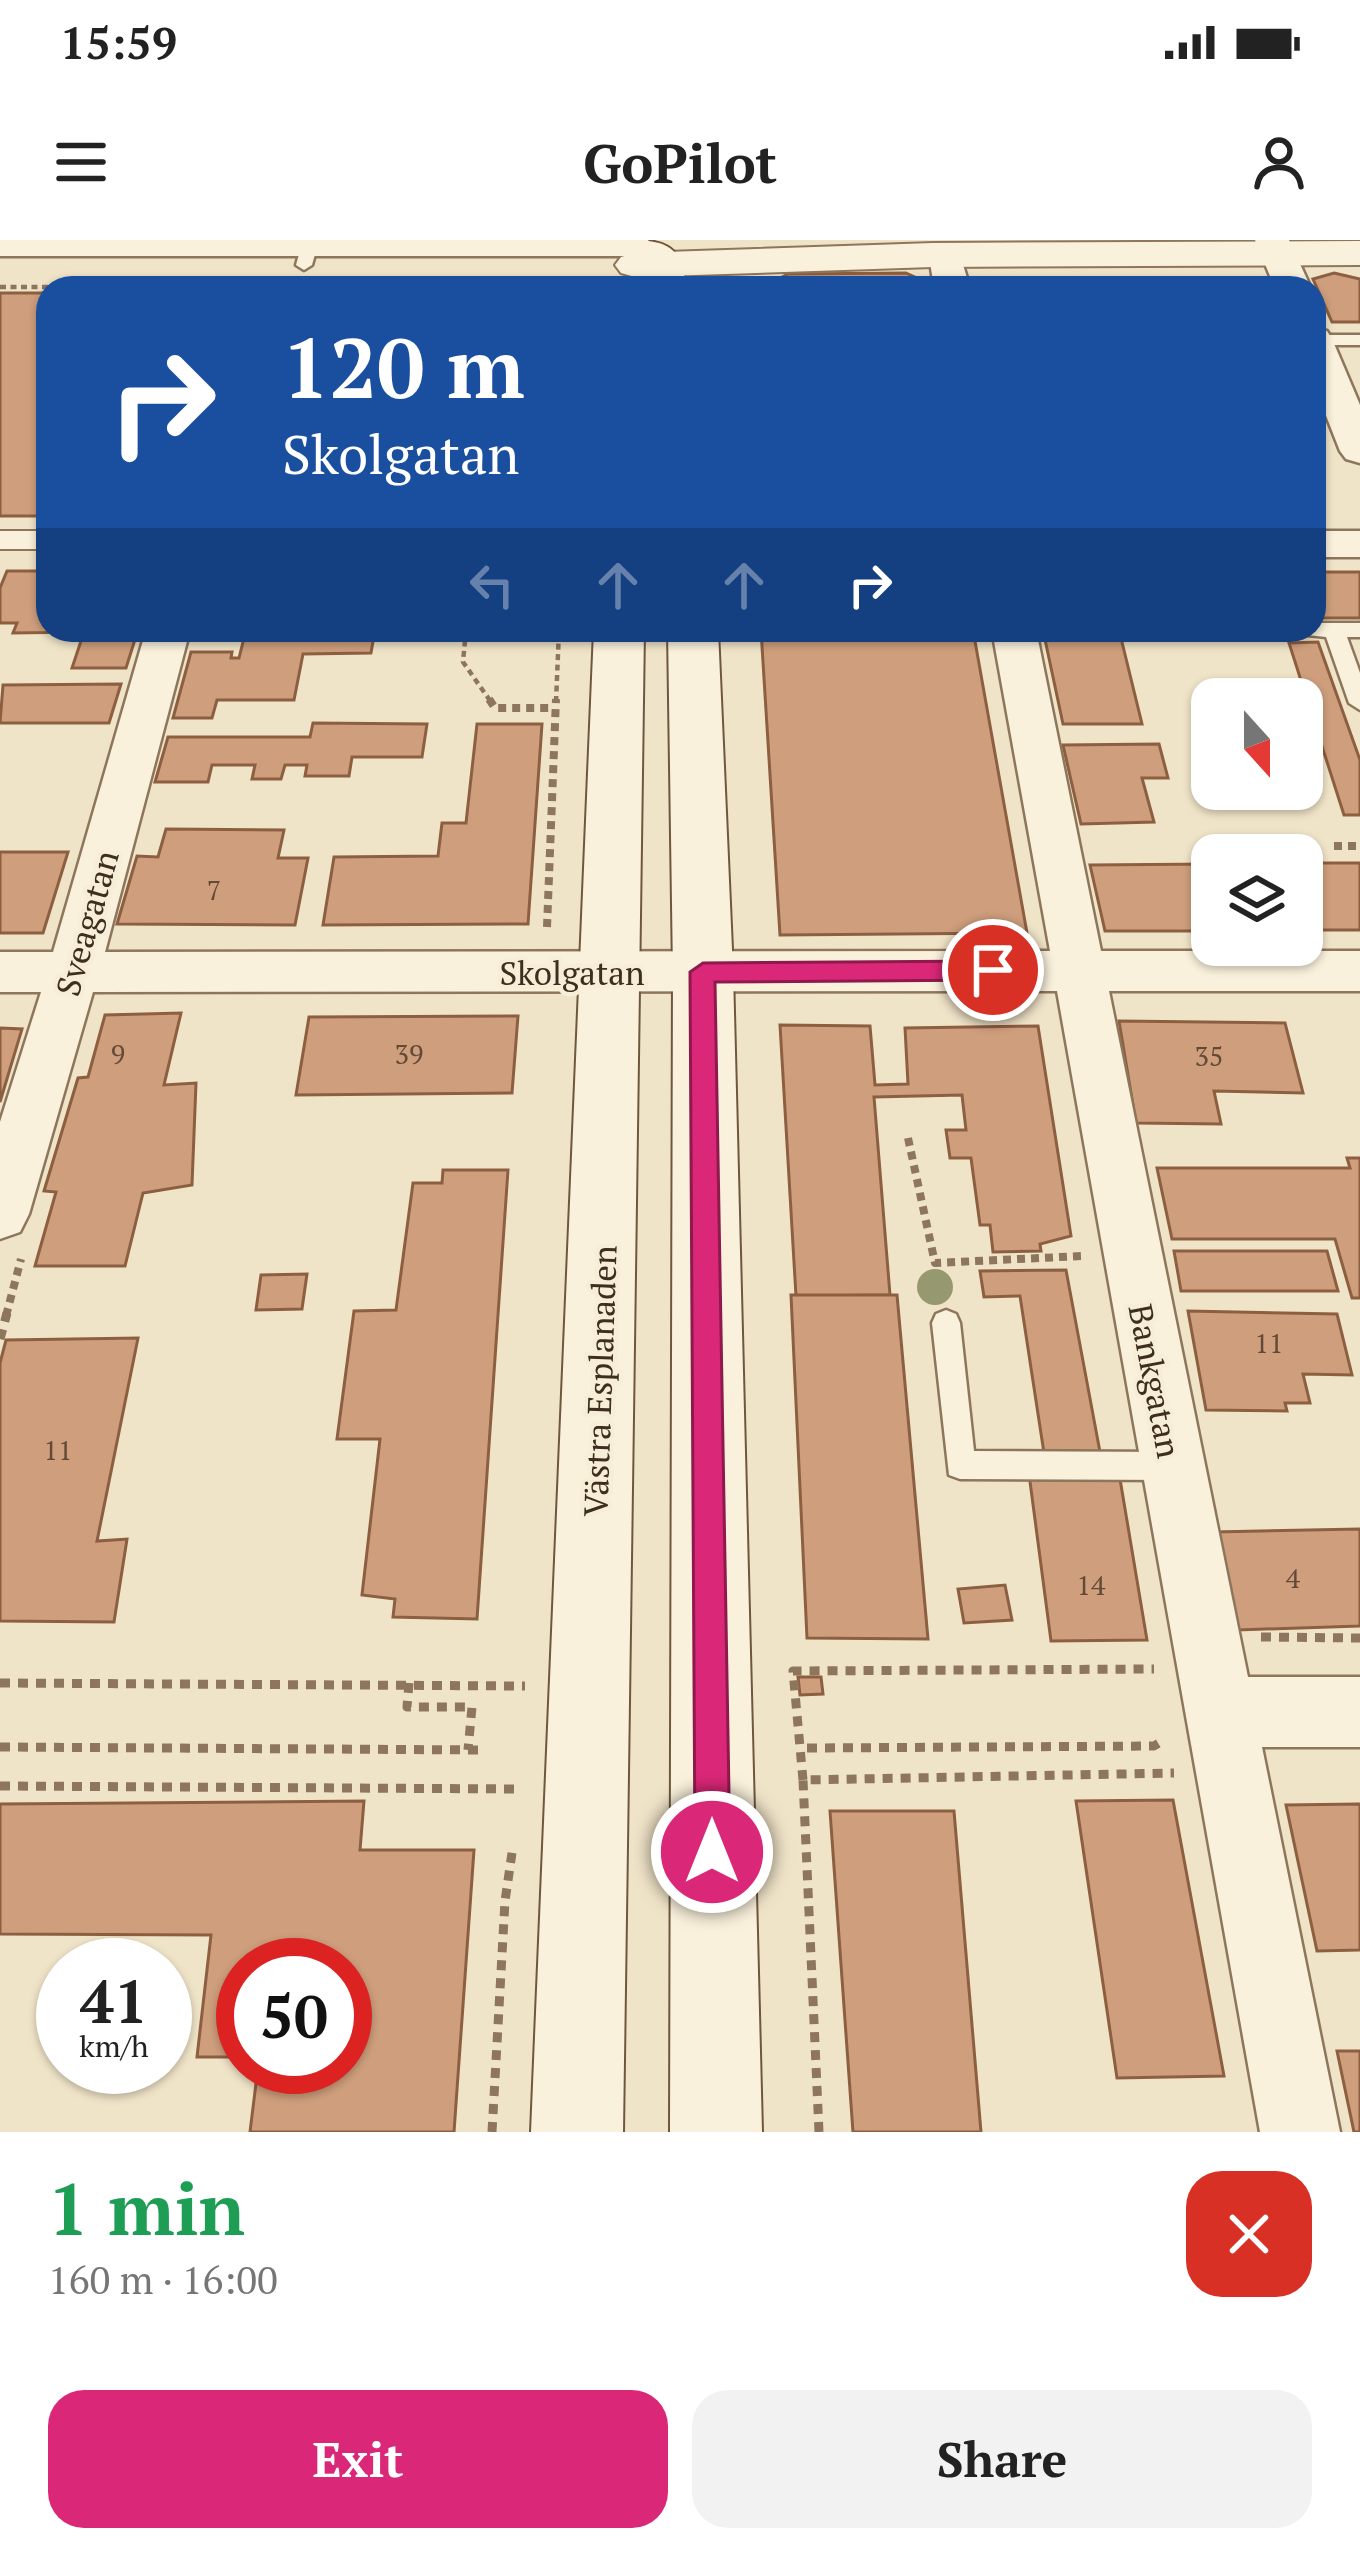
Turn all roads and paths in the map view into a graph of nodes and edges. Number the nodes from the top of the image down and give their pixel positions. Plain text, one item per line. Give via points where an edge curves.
1 (768, 240) edge
2 (177, 244) edge
3 (0, 246) edge
4 (308, 250) edge
5 (820, 250) junction
6 (1360, 253) edge
7 (1281, 260) edge
8 (663, 263) edge
9 (0, 265) edge
10 (944, 266) edge
11 (1326, 339) edge
12 (1360, 340) edge
13 (1326, 368) edge
14 (1360, 451) edge
15 (0, 540) edge
16 (36, 540) edge
17 (1326, 544) edge
18 (1360, 544) edge
19 (1360, 629) edge
20 (1326, 630) edge
21 (1326, 634) edge
22 (165, 642) edge
23 (465, 642) edge
24 (559, 642) edge
25 (618, 642) edge
26 (693, 642) edge
27 (1016, 642) edge
28 (1359, 696) edge
29 (554, 707) junction
30 (1360, 845) edge
31 (1334, 846) dead end
32 (579, 956) junction
33 (1079, 970) junction
34 (1360, 971) edge
35 (0, 972) edge
36 (74, 972) junction
37 (703, 972) junction
38 (908, 1138) dead end
39 (0, 1214) edge
40 (1132, 1254) junction
41 (946, 1323) dead end
42 (1171, 1466) junction
43 (0, 1683) edge
44 (409, 1683) junction
45 (539, 1687) dead end
46 (1360, 1712) edge
47 (1182, 1725) junction
48 (0, 1747) edge
49 (807, 1748) dead end
50 (468, 1750) junction
51 (483, 1750) dead end
52 (526, 1768) dead end
53 (803, 1780) junction
54 (0, 1786) edge
55 (521, 1789) junction
56 (518, 1811) dead end
57 (515, 1834) dead end
58 (492, 2132) edge
59 (577, 2132) edge
60 (716, 2132) edge
61 (819, 2132) edge
62 (1300, 2132) edge

1 - 5 main road
2 - 3 street
2 - 4 street
4 - 8 street
4 - 9 street
5 - 8 main road
5 - 10 main road
6 - 7 main road
7 - 10 main road
8 - 10 main road
11 - 12 lane
13 - 14 street
15 - 16 street
17 - 18 street
19 - 20 lane
21 - 28 lane
22 - 36 street, Sveagatan
23 - 29 path via 463,662 495,708
24 - 29 path
25 - 32 main road, Västra Esplanaden
26 - 37 main road
27 - 33 street, Bankgatan
29 - 32 path
30 - 31 path
32 - 36 street, Skolgatan
32 - 37 street, Skolgatan
32 - 59 main road, Västra Esplanaden
33 - 34 street, Skolgatan
33 - 37 street, Skolgatan
33 - 40 street, Bankgatan
35 - 36 street, Skolgatan
36 - 39 street, Sveagatan
37 - 60 main road
38 - 40 path via 935,1264
40 - 42 street, Bankgatan
41 - 42 lane via 960,1465
42 - 47 street, Bankgatan
43 - 44 path
44 - 45 path
44 - 50 path via 407,1708 472,1707
46 - 47 street
47 - 49 path
47 - 53 path
47 - 53 path via 793,1671
47 - 62 street, Bankgatan
48 - 50 path
50 - 51 path
52 - 55 path
53 - 61 path
54 - 55 path
55 - 56 path
57 - 58 path

